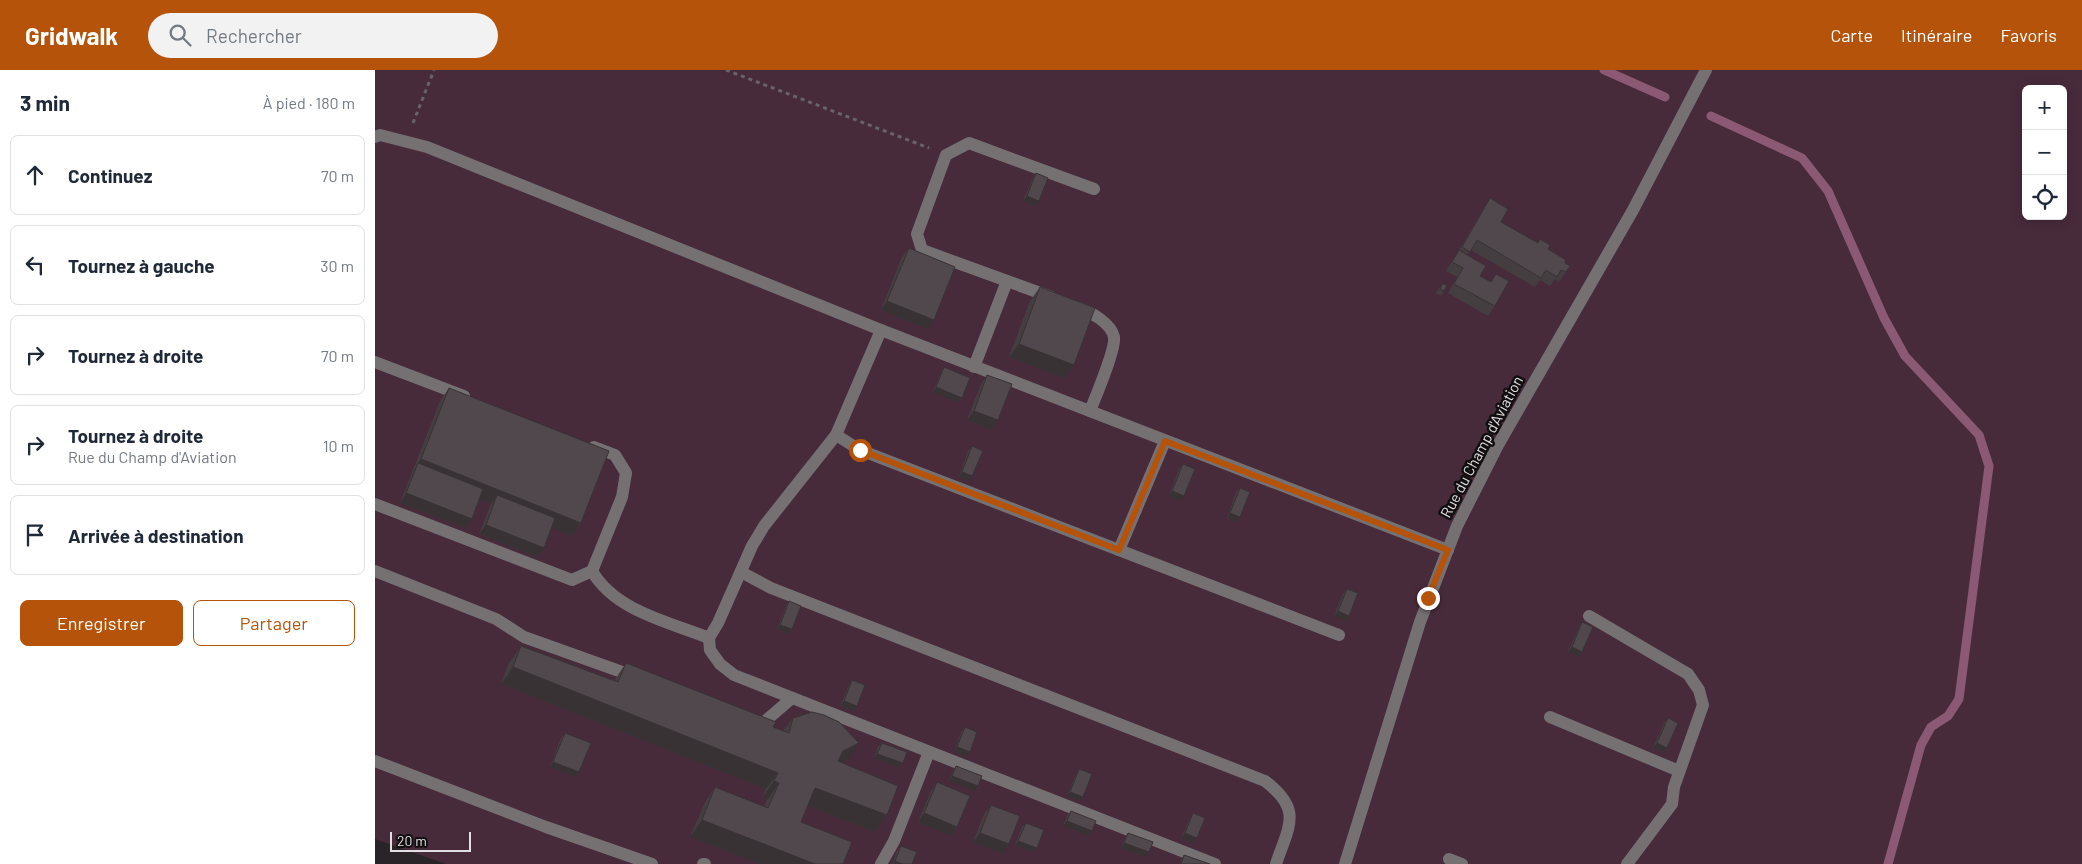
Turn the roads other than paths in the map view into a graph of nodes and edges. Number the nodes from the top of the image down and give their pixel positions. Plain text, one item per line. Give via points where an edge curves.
1 (1706, 70) edge
2 (375, 137) edge
3 (1094, 189) dead end
4 (1007, 281) junction
5 (881, 330) junction
6 (375, 362) edge
7 (974, 367) junction
8 (477, 401) edge
9 (1090, 412) junction
10 (836, 436) junction
11 (578, 441) edge
12 (1165, 441) junction
13 (375, 504) edge
14 (1119, 550) junction
15 (1448, 550) junction
16 (375, 571) edge
17 (592, 571) junction
18 (741, 572) junction
19 (1589, 616) dead end
20 (1339, 635) dead end
21 (709, 638) junction
22 (653, 684) edge
23 (792, 698) junction
24 (745, 717) edge
25 (1550, 717) dead end
26 (929, 752) junction
27 (375, 761) edge
28 (1679, 771) junction
29 (1449, 859) dead end
30 (652, 864) edge
31 (881, 864) edge
32 (1215, 864) edge
33 (1276, 864) edge
34 (1345, 864) edge
35 (1462, 864) edge
36 (1627, 864) edge

1 - 15 street, Rue du Champ d'Aviation via 1633,210 1498,446
2 - 5 street via 380,135 436,151
3 - 4 street via 969,143 946,155 917,234 922,250
4 - 7 street
4 - 9 street via 1085,310 1106,324 1114,338
5 - 7 street
5 - 10 street
6 - 8 street
7 - 9 street
9 - 12 street
10 - 14 street via 860,450
10 - 18 street via 764,526
11 - 17 street via 615,455 625,473 622,497
12 - 14 street
12 - 15 street
13 - 17 street via 572,580
14 - 20 street
15 - 34 street, Rue du Champ d'Aviation via 1417,629
16 - 22 street via 496,618 524,637
17 - 21 street via 617,600
18 - 21 street
18 - 33 street via 771,588 1265,781 1280,792 1289,805 1291,819
19 - 28 street via 1688,674 1699,690 1703,706
21 - 23 street via 710,650 734,675
23 - 24 street via 763,723
23 - 26 street
25 - 28 street
26 - 31 street via 894,841
26 - 32 street
27 - 30 street
28 - 36 street via 1672,804
29 - 35 street

